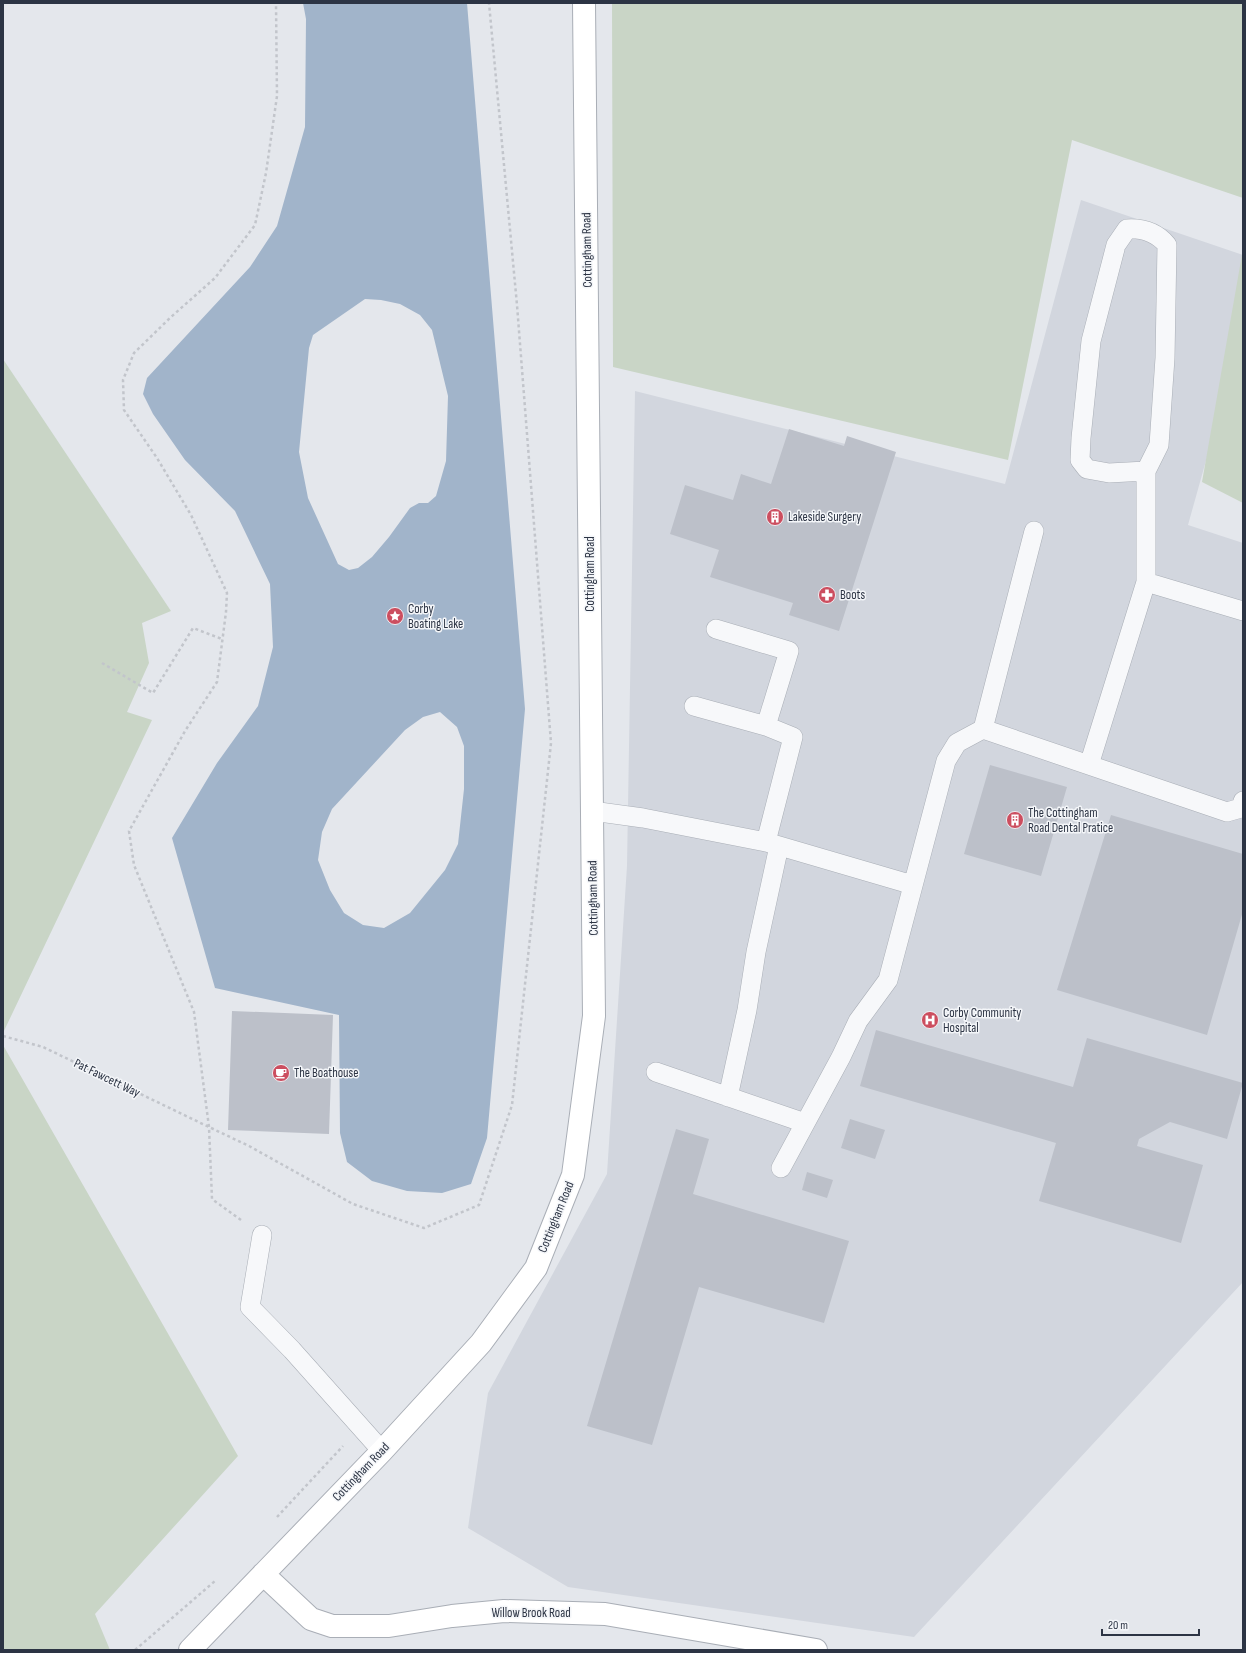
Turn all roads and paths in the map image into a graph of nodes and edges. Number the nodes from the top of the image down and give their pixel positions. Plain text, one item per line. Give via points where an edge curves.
1 (276, 3) edge
2 (489, 3) edge
3 (584, 3) edge
4 (1146, 471) junction
5 (1034, 531) dead end
6 (1146, 582) junction
7 (1243, 611) edge
8 (716, 628) dead end
9 (222, 639) junction
10 (102, 663) dead end
11 (694, 706) dead end
12 (766, 726) junction
13 (983, 729) junction
14 (1089, 765) junction
15 (1243, 801) edge
16 (592, 811) junction
17 (773, 844) junction
18 (913, 885) junction
19 (3, 1036) edge
20 (656, 1072) dead end
21 (728, 1097) junction
22 (805, 1122) junction
23 (209, 1127) junction
24 (781, 1168) dead end
25 (262, 1235) joint
26 (361, 1428) junction
27 (382, 1451) junction
28 (275, 1518) dead end
29 (263, 1574) junction
30 (216, 1580) dead end
31 (135, 1650) edge
32 (190, 1650) edge
33 (816, 1650) edge

1 - 9 path via 277,96 266,173 255,225 215,278 134,353 123,380 124,410 192,515 227,593
2 - 23 path, Pat Fawcett Way via 517,306 551,743 512,1105 479,1205 424,1228 354,1204 250,1146
3 - 16 street, Cottingham Road
4 - 4 lane via 1160,445 1167,245 1160,236 1137,229 1127,229 1116,245 1093,334 1080,460 1087,469 1109,473
4 - 6 lane
5 - 13 lane
6 - 7 lane
6 - 14 lane
8 - 12 lane via 789,651
9 - 10 path via 193,628 153,693
9 - 23 path via 216,682 185,731 129,831 134,865 194,1012
11 - 12 lane
12 - 17 lane via 793,737
13 - 14 lane
13 - 18 lane via 957,743 946,761
14 - 15 lane via 1228,812 1241,808
16 - 17 lane via 643,818
16 - 27 street, Cottingham Road via 594,1016 573,1175 536,1268 481,1343
17 - 18 lane
17 - 21 lane via 746,1010
18 - 22 lane via 888,980 858,1021
19 - 23 path, Pat Fawcett Way via 43,1047
20 - 21 lane
21 - 22 lane
22 - 24 lane
23 - 25 path via 212,1199
25 - 26 lane via 250,1307
26 - 27 lane
26 - 28 path
27 - 29 street, Cottingham Road
29 - 32 street, Cottingham Road
29 - 33 street, Willow Brook Road via 311,1620 332,1626 389,1626 504,1610 605,1614
30 - 31 path

